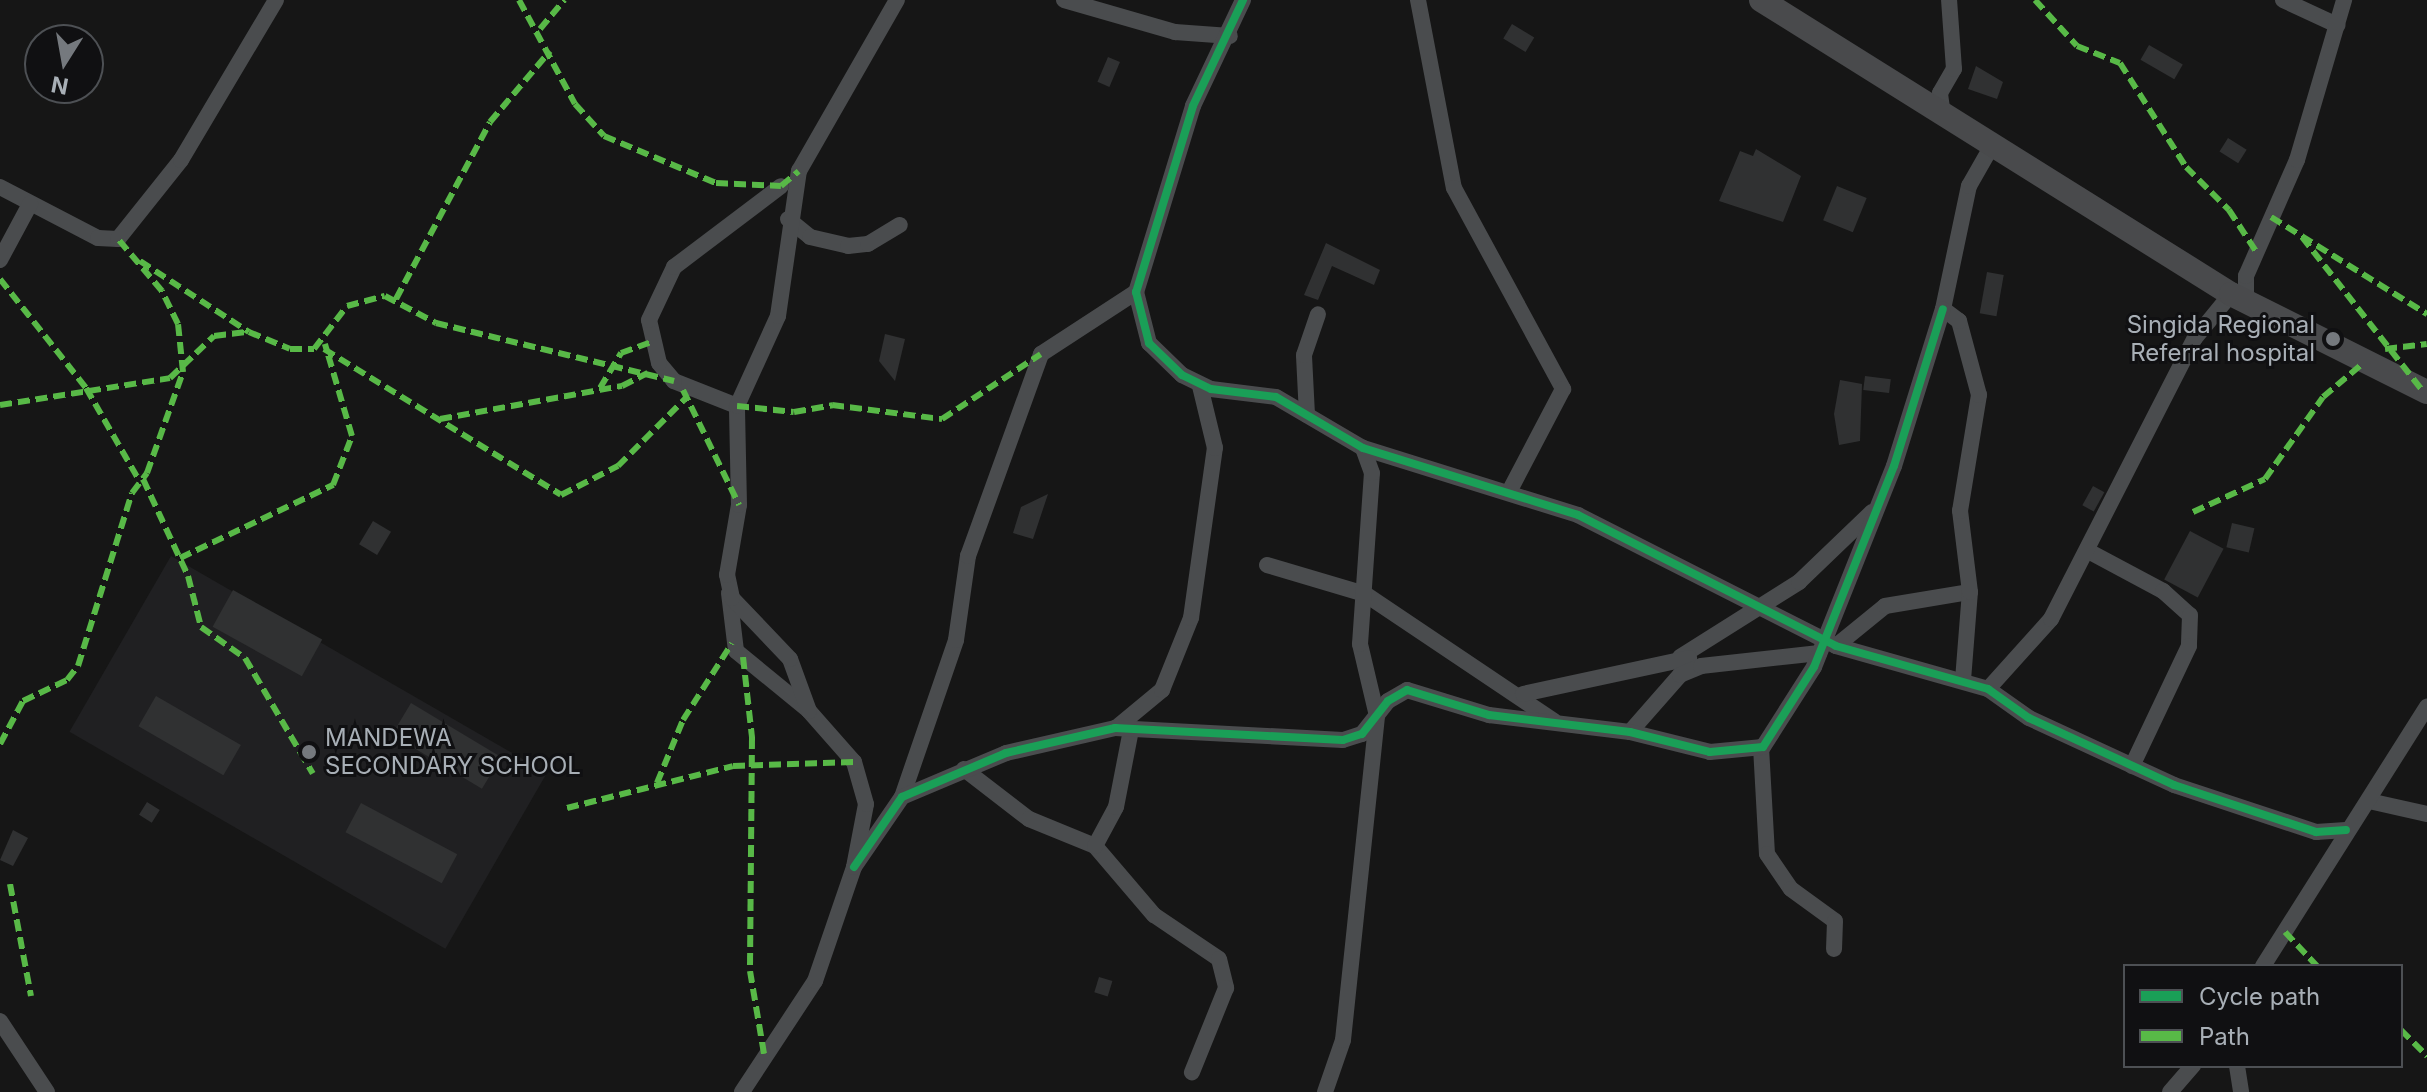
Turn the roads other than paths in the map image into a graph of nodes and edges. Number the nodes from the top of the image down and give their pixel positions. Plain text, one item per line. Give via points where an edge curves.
1 (276, 0) edge
2 (897, 0) edge
3 (1064, 0) edge
4 (1243, 0) edge
5 (1418, 0) edge
6 (1761, 0) edge
7 (1949, 0) edge
8 (2283, 0) edge
9 (2344, 0) edge
10 (2337, 25) junction
11 (1230, 36) junction
12 (1942, 108) junction
13 (1993, 144) junction
14 (781, 186) dead end
15 (0, 187) edge
16 (30, 204) junction
17 (788, 219) junction
18 (900, 225) dead end
19 (0, 260) edge
20 (1136, 292) junction
21 (2238, 298) junction
22 (1943, 309) junction
23 (1318, 314) dead end
24 (1200, 386) junction
25 (2427, 392) edge
26 (737, 406) junction
27 (1307, 415) junction
28 (1363, 448) junction
29 (1511, 488) junction
30 (1874, 511) junction
31 (2090, 552) junction
32 (1267, 565) dead end
33 (729, 587) junction
34 (1970, 592) junction
35 (1365, 594) junction
36 (1762, 607) junction
37 (1826, 646) junction
38 (1680, 657) junction
39 (1721, 663) junction
40 (1963, 680) junction
41 (1988, 689) junction
42 (1523, 694) junction
43 (2427, 707) edge
44 (809, 711) junction
45 (1377, 716) junction
46 (1554, 721) junction
47 (1123, 729) junction
48 (1630, 732) junction
49 (1761, 747) junction
50 (2132, 766) junction
51 (964, 769) junction
52 (902, 797) junction
53 (2369, 801) junction
54 (2427, 814) edge
55 (2306, 829) junction
56 (2346, 830) junction
57 (1095, 846) junction
58 (2329, 856) junction
59 (854, 867) junction
60 (1834, 949) dead end
61 (2264, 964) edge
62 (0, 1021) edge
63 (2191, 1068) edge
64 (2237, 1068) edge
65 (1192, 1072) dead end
66 (47, 1092) edge
67 (742, 1092) edge
68 (1325, 1092) edge
69 (2170, 1092) edge
70 (2241, 1092) edge

1 - 16 street via 138,222 118,239 98,238
2 - 17 street via 834,100 799,171
3 - 11 street via 1175,32
4 - 11 street
5 - 29 street via 1454,188 1563,389
6 - 12 main road
7 - 12 street via 1954,69 1940,93
8 - 10 street
9 - 10 street
10 - 21 street via 2297,160
11 - 20 street via 1193,106
12 - 13 main road
13 - 21 main road
13 - 22 street via 1969,186
14 - 26 street via 674,267 649,320 659,363 674,381
15 - 16 street
16 - 19 street
17 - 18 street via 810,237 848,246 868,244
17 - 26 street via 778,316
20 - 24 street via 1149,343
20 - 52 street via 1041,354 968,556 956,640
21 - 25 main road
21 - 31 street via 2195,338
22 - 30 street
22 - 34 street via 1959,321 1978,381 1960,511
23 - 27 street via 1304,355
24 - 27 street via 1276,397
24 - 47 street via 1215,448 1191,618 1162,690
26 - 33 street via 739,505
27 - 28 street
28 - 29 street
28 - 35 street via 1372,473
29 - 36 street
30 - 36 street via 1821,565
30 - 37 street
31 - 41 street via 2031,649
31 - 50 street via 2163,591 2190,615 2189,646
32 - 35 street
33 - 44 street via 738,607 790,659
33 - 44 street via 736,651
34 - 37 street via 1885,606
34 - 40 street
35 - 42 street
35 - 45 street via 1360,644
36 - 37 street
36 - 38 street
37 - 39 street
37 - 40 street
37 - 49 street
38 - 39 street
38 - 42 street
39 - 48 street via 1680,675
40 - 41 street
41 - 50 street via 2029,718
42 - 46 street
43 - 53 street
44 - 59 street via 854,762 863,787
45 - 46 street via 1396,693 1415,690 1467,710
45 - 47 street via 1362,734 1343,740
45 - 68 street via 1343,1040
46 - 48 street
47 - 51 street
47 - 57 street via 1116,807
48 - 49 street via 1710,752
49 - 60 street via 1767,854 1791,889 1835,921
50 - 55 street
51 - 52 street
51 - 57 street via 1029,819
52 - 59 street
53 - 54 street
53 - 56 street
55 - 56 street
55 - 58 street
56 - 58 street
57 - 65 street via 1154,915 1225,968 1226,988
58 - 61 street
59 - 67 street via 815,981
62 - 66 street
63 - 69 street
64 - 70 street

